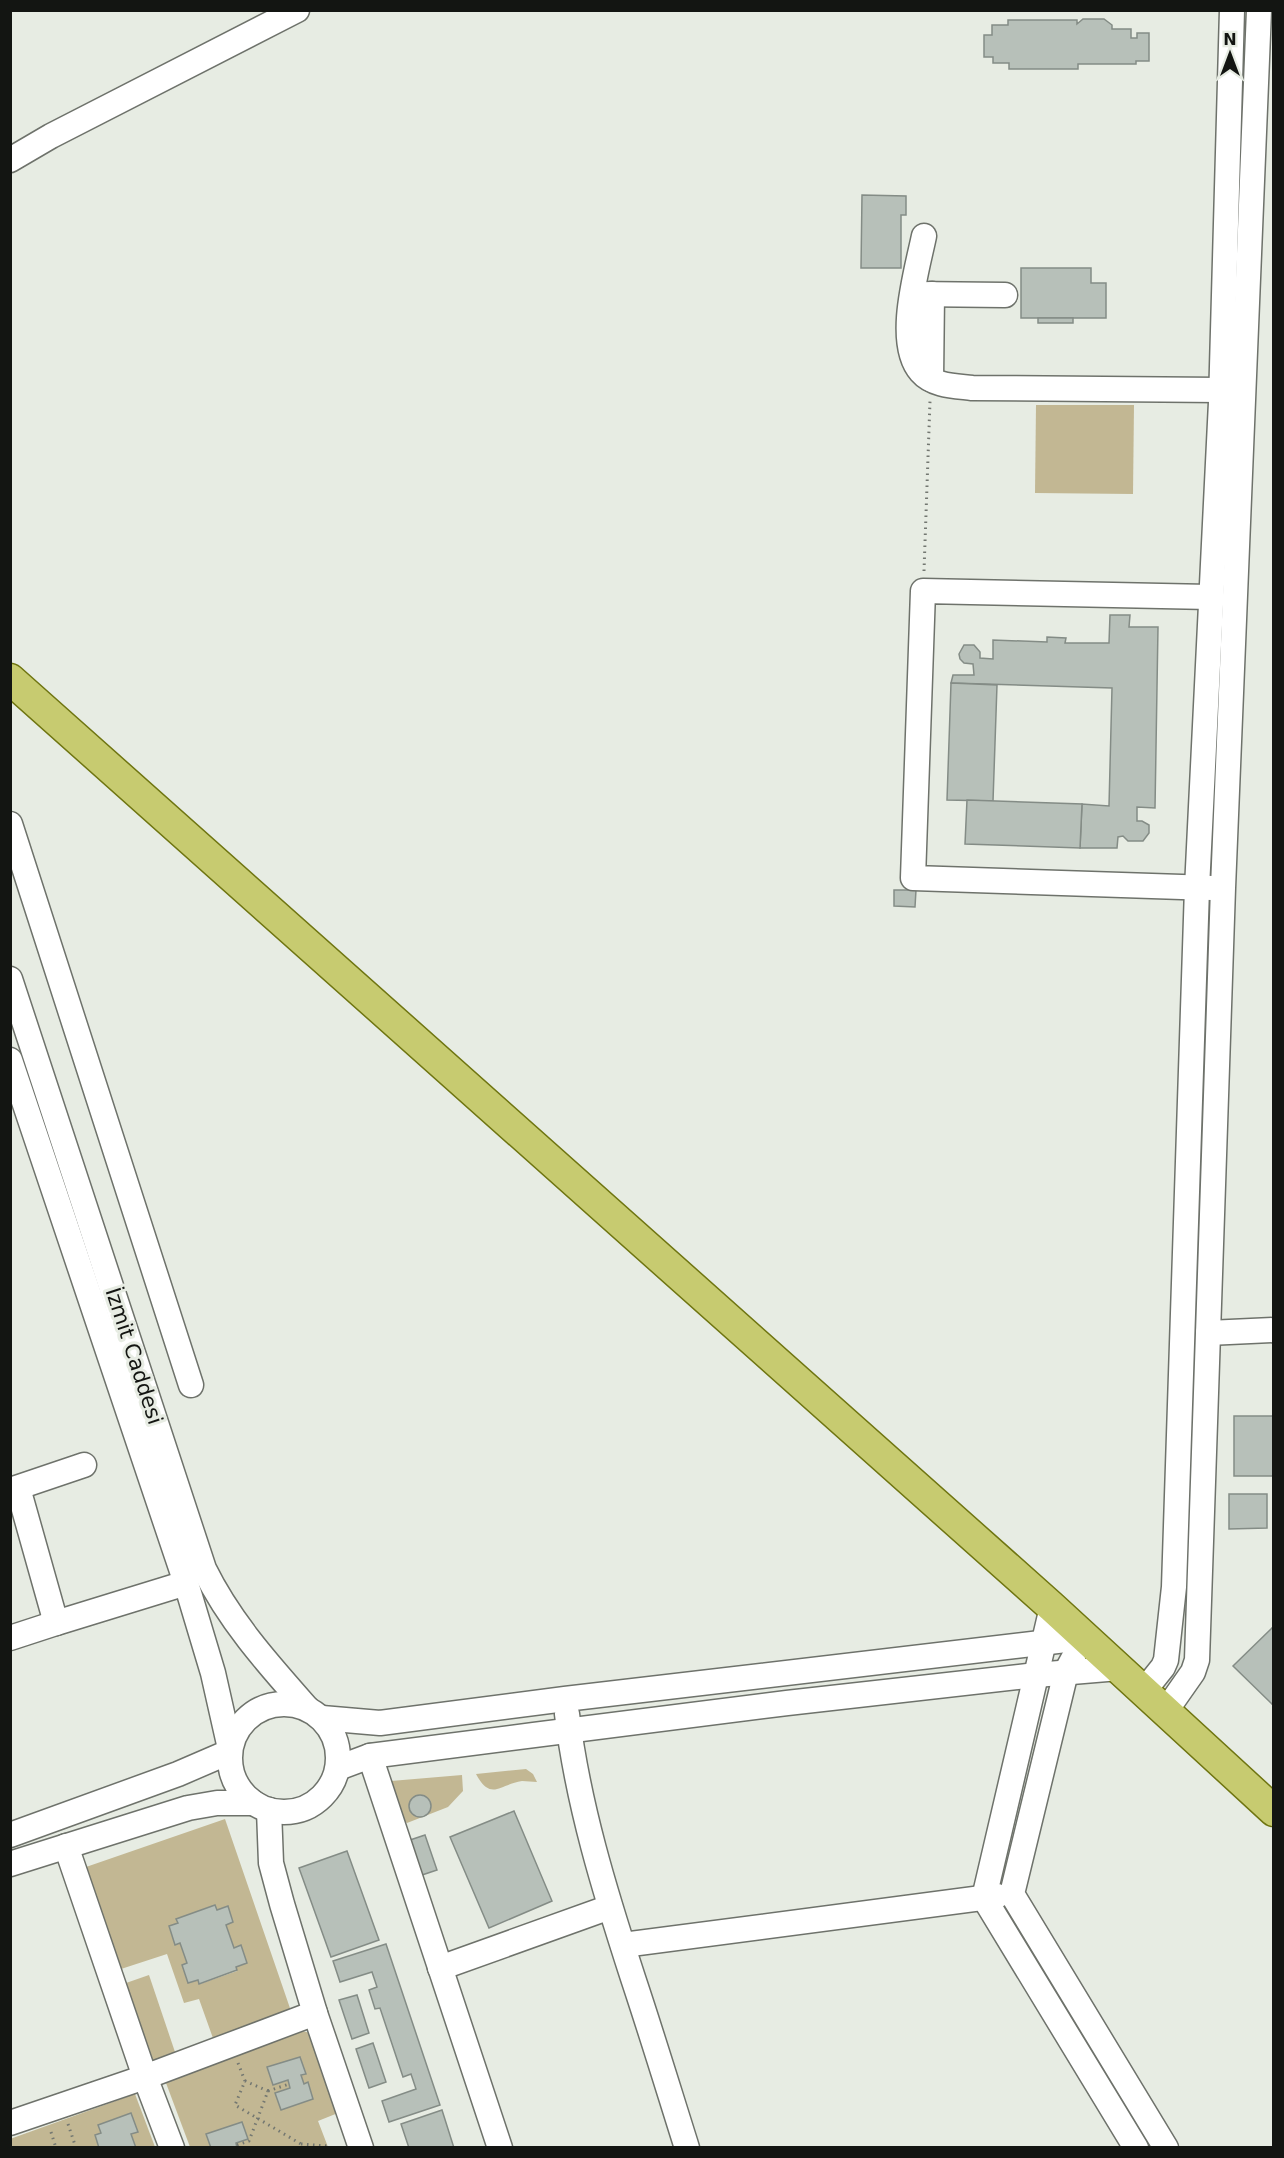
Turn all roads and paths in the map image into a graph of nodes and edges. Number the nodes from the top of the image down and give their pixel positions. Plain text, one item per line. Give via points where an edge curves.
1 (297, 10) edge
2 (1232, 10) edge
3 (1259, 10) edge
4 (10, 160) edge
5 (924, 236) dead end
6 (922, 294) junction
7 (1005, 296) dead end
8 (931, 379) junction
9 (1221, 390) junction
10 (923, 591) junction
11 (1210, 597) junction
12 (10, 679) edge
13 (10, 686) edge
14 (49, 713) junction
15 (10, 824) edge
16 (1197, 888) junction
17 (1223, 888) junction
18 (10, 979) edge
19 (10, 1060) edge
20 (1274, 1330) edge
21 (1208, 1333) junction
22 (191, 1385) dead end
23 (84, 1465) dead end
24 (14, 1489) edge
25 (186, 1583) junction
26 (1052, 1607) junction
27 (56, 1623) junction
28 (10, 1638) edge
29 (1083, 1638) junction
30 (1043, 1642) junction
31 (1119, 1668) junction
32 (1066, 1672) junction
33 (1036, 1675) junction
34 (565, 1699) junction
35 (1154, 1702) junction
36 (314, 1713) junction
37 (569, 1731) junction
38 (229, 1748) junction
39 (370, 1756) junction
40 (338, 1768) junction
41 (262, 1807) junction
42 (1274, 1811) edge
43 (10, 1834) edge
44 (66, 1845) junction
45 (10, 1864) edge
46 (1012, 1894) junction
47 (984, 1898) junction
48 (610, 1907) junction
49 (623, 1945) junction
50 (440, 1968) junction
51 (315, 2013) junction
52 (236, 2055) dead end
53 (146, 2077) junction
54 (245, 2081) junction
55 (289, 2084) dead end
56 (268, 2091) junction
57 (256, 2118) junction
58 (66, 2120) dead end
59 (10, 2123) edge
60 (49, 2126) dead end
61 (237, 2145) dead end
62 (301, 2146) edge
63 (327, 2146) edge
64 (56, 2148) edge
65 (76, 2148) edge
66 (172, 2148) edge
67 (362, 2148) edge
68 (500, 2148) edge
69 (687, 2148) edge
70 (1136, 2148) edge
71 (1166, 2148) edge

1 - 4 street
2 - 9 street
3 - 17 street
5 - 6 street
6 - 7 street
6 - 8 street via 910,333 911,355 921,373
8 - 9 street via 972,388
8 - 10 path
9 - 11 street
10 - 11 street
10 - 16 street via 913,878
11 - 16 street
12 - 14 main road
13 - 14 main road
14 - 26 main road
15 - 22 street
16 - 17 street
16 - 35 street via 1174,1587 1166,1660
17 - 21 street
18 - 36 street, İzmit Caddesi via 204,1569 230,1615 265,1661
19 - 25 street, İzmit Caddesi
20 - 21 street
21 - 35 street via 1197,1660 1193,1672
23 - 24 street
24 - 27 street
25 - 27 street
25 - 38 street, İzmit Caddesi via 216,1682
26 - 29 main road
26 - 30 street
27 - 28 street
29 - 30 street
29 - 31 main road
29 - 32 street
30 - 33 street
30 - 34 street
31 - 32 street
31 - 35 main road
32 - 33 street
32 - 46 street
33 - 37 street
33 - 47 street
34 - 36 street via 380,1723
34 - 37 street
35 - 42 main road
36 - 38 street via 291,1704 259,1709 246,1718
36 - 40 street, İzmit Caddesi via 332,1733 338,1750
37 - 39 street
37 - 48 street via 583,1805
38 - 41 street, İzmit Caddesi via 233,1779 242,1792
38 - 43 street via 178,1774
39 - 40 street
39 - 50 street
40 - 41 street via 332,1785 305,1808 287,1812
41 - 44 street via 217,1803 188,1808
41 - 51 street via 271,1863
44 - 45 street
44 - 53 street
46 - 47 street
46 - 71 street
47 - 49 street
47 - 70 street
48 - 49 street
48 - 50 street
49 - 69 street
50 - 68 street
51 - 53 street
51 - 67 street
52 - 54 path
53 - 59 street
53 - 66 street
54 - 56 path
54 - 57 path via 235,2105
55 - 56 path
56 - 57 path
57 - 61 path via 249,2141
57 - 62 path
58 - 65 path
60 - 64 path
62 - 63 path

